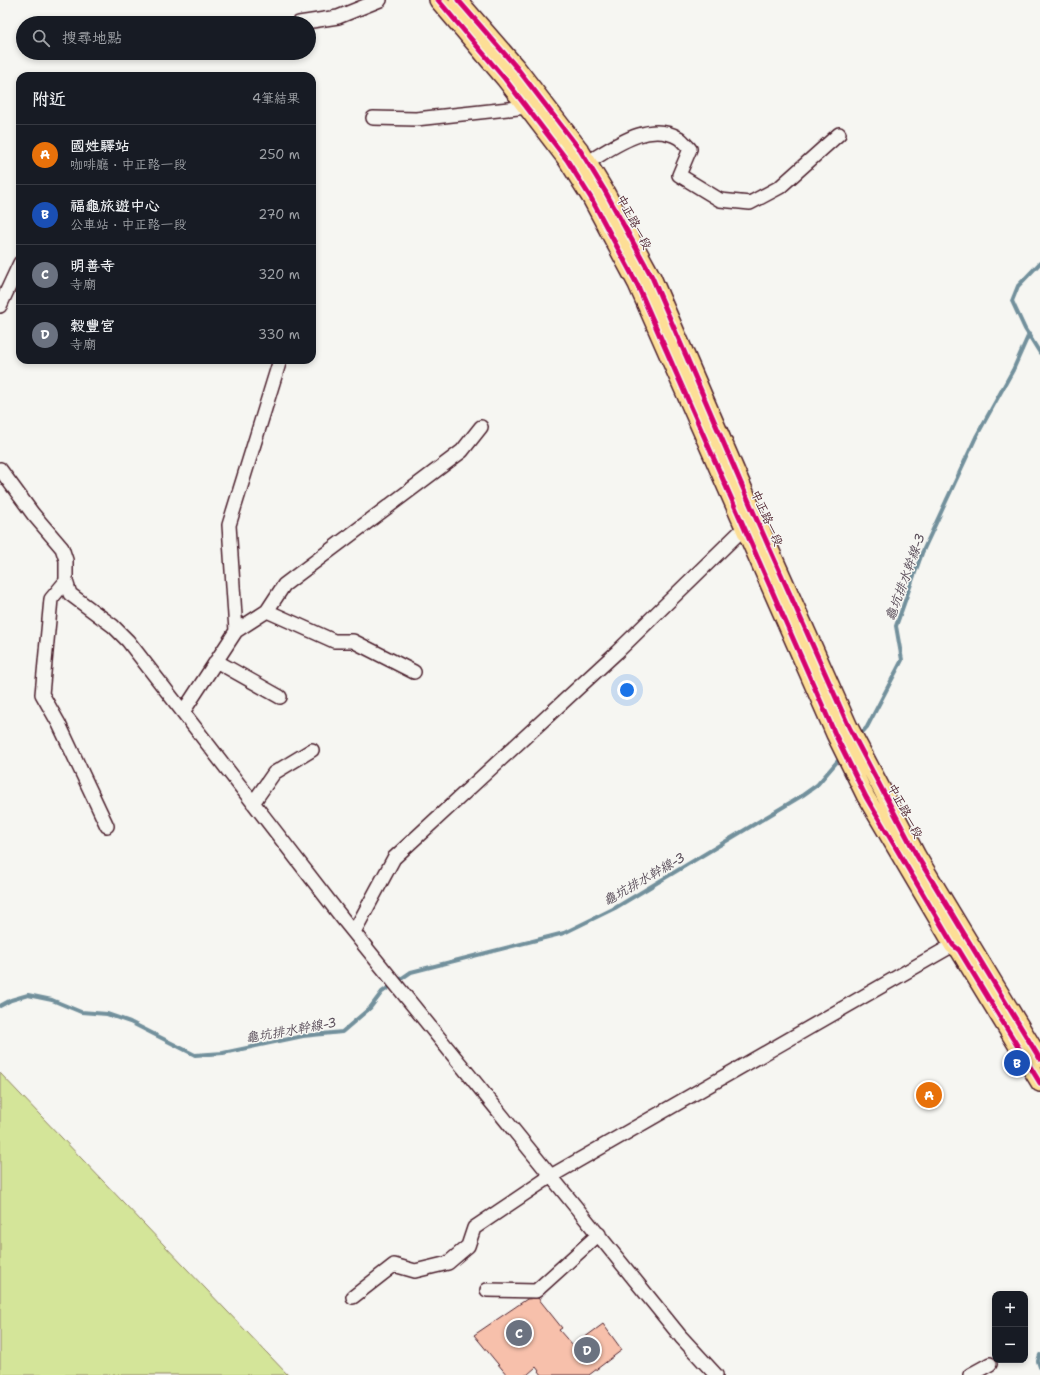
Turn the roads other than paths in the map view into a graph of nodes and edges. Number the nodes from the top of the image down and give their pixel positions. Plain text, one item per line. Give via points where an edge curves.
1 (380, 0) edge
2 (438, 0) edge
3 (458, 0) edge
4 (316, 20) edge
5 (527, 107) junction
6 (373, 118) dead end
7 (839, 134) dead end
8 (588, 162) junction
9 (598, 194) junction
10 (16, 272) edge
11 (0, 306) edge
12 (279, 364) edge
13 (481, 427) dead end
14 (0, 469) edge
15 (751, 524) junction
16 (66, 581) junction
17 (267, 611) junction
18 (236, 631) junction
19 (216, 661) junction
20 (414, 672) dead end
21 (280, 697) dead end
22 (183, 712) junction
23 (312, 750) dead end
24 (253, 803) junction
25 (107, 826) dead end
26 (354, 932) junction
27 (960, 941) junction
28 (1040, 1059) edge
29 (1040, 1083) edge
30 (551, 1176) junction
31 (599, 1234) junction
32 (486, 1290) dead end
33 (353, 1297) dead end
34 (990, 1364) dead end
35 (716, 1375) edge
36 (970, 1375) edge

1 - 4 lane via 338,17
2 - 5 main road, 中正路一段
3 - 8 main road, 中正路一段 via 518,68
5 - 6 lane via 416,119
5 - 9 main road, 中正路一段
7 - 8 lane via 780,187 750,203 720,200 679,175 690,149 679,138 660,132 634,136
8 - 9 main road, 中正路一段
9 - 15 main road, 中正路一段 via 637,284
10 - 11 lane
12 - 18 lane via 229,525
13 - 17 lane via 462,451 284,585
14 - 16 lane via 62,548 66,560
15 - 26 lane via 394,858
15 - 27 main road, 中正路一段 via 852,732
15 - 27 main road, 中正路一段 via 840,745 866,797
16 - 22 lane via 70,594 113,626 128,641
16 - 25 lane via 51,599 42,694
17 - 18 lane
17 - 20 lane via 334,641 353,640
18 - 19 lane
19 - 21 lane
19 - 22 lane
22 - 24 lane
23 - 24 lane via 274,773
24 - 26 lane
26 - 30 lane
27 - 28 main road, 中正路一段
27 - 29 main road, 中正路一段 via 959,950
27 - 30 lane
30 - 31 lane
30 - 33 lane via 474,1228 468,1246 448,1263 415,1271 394,1265
31 - 32 lane via 536,1291
31 - 35 lane via 681,1336
34 - 36 lane

